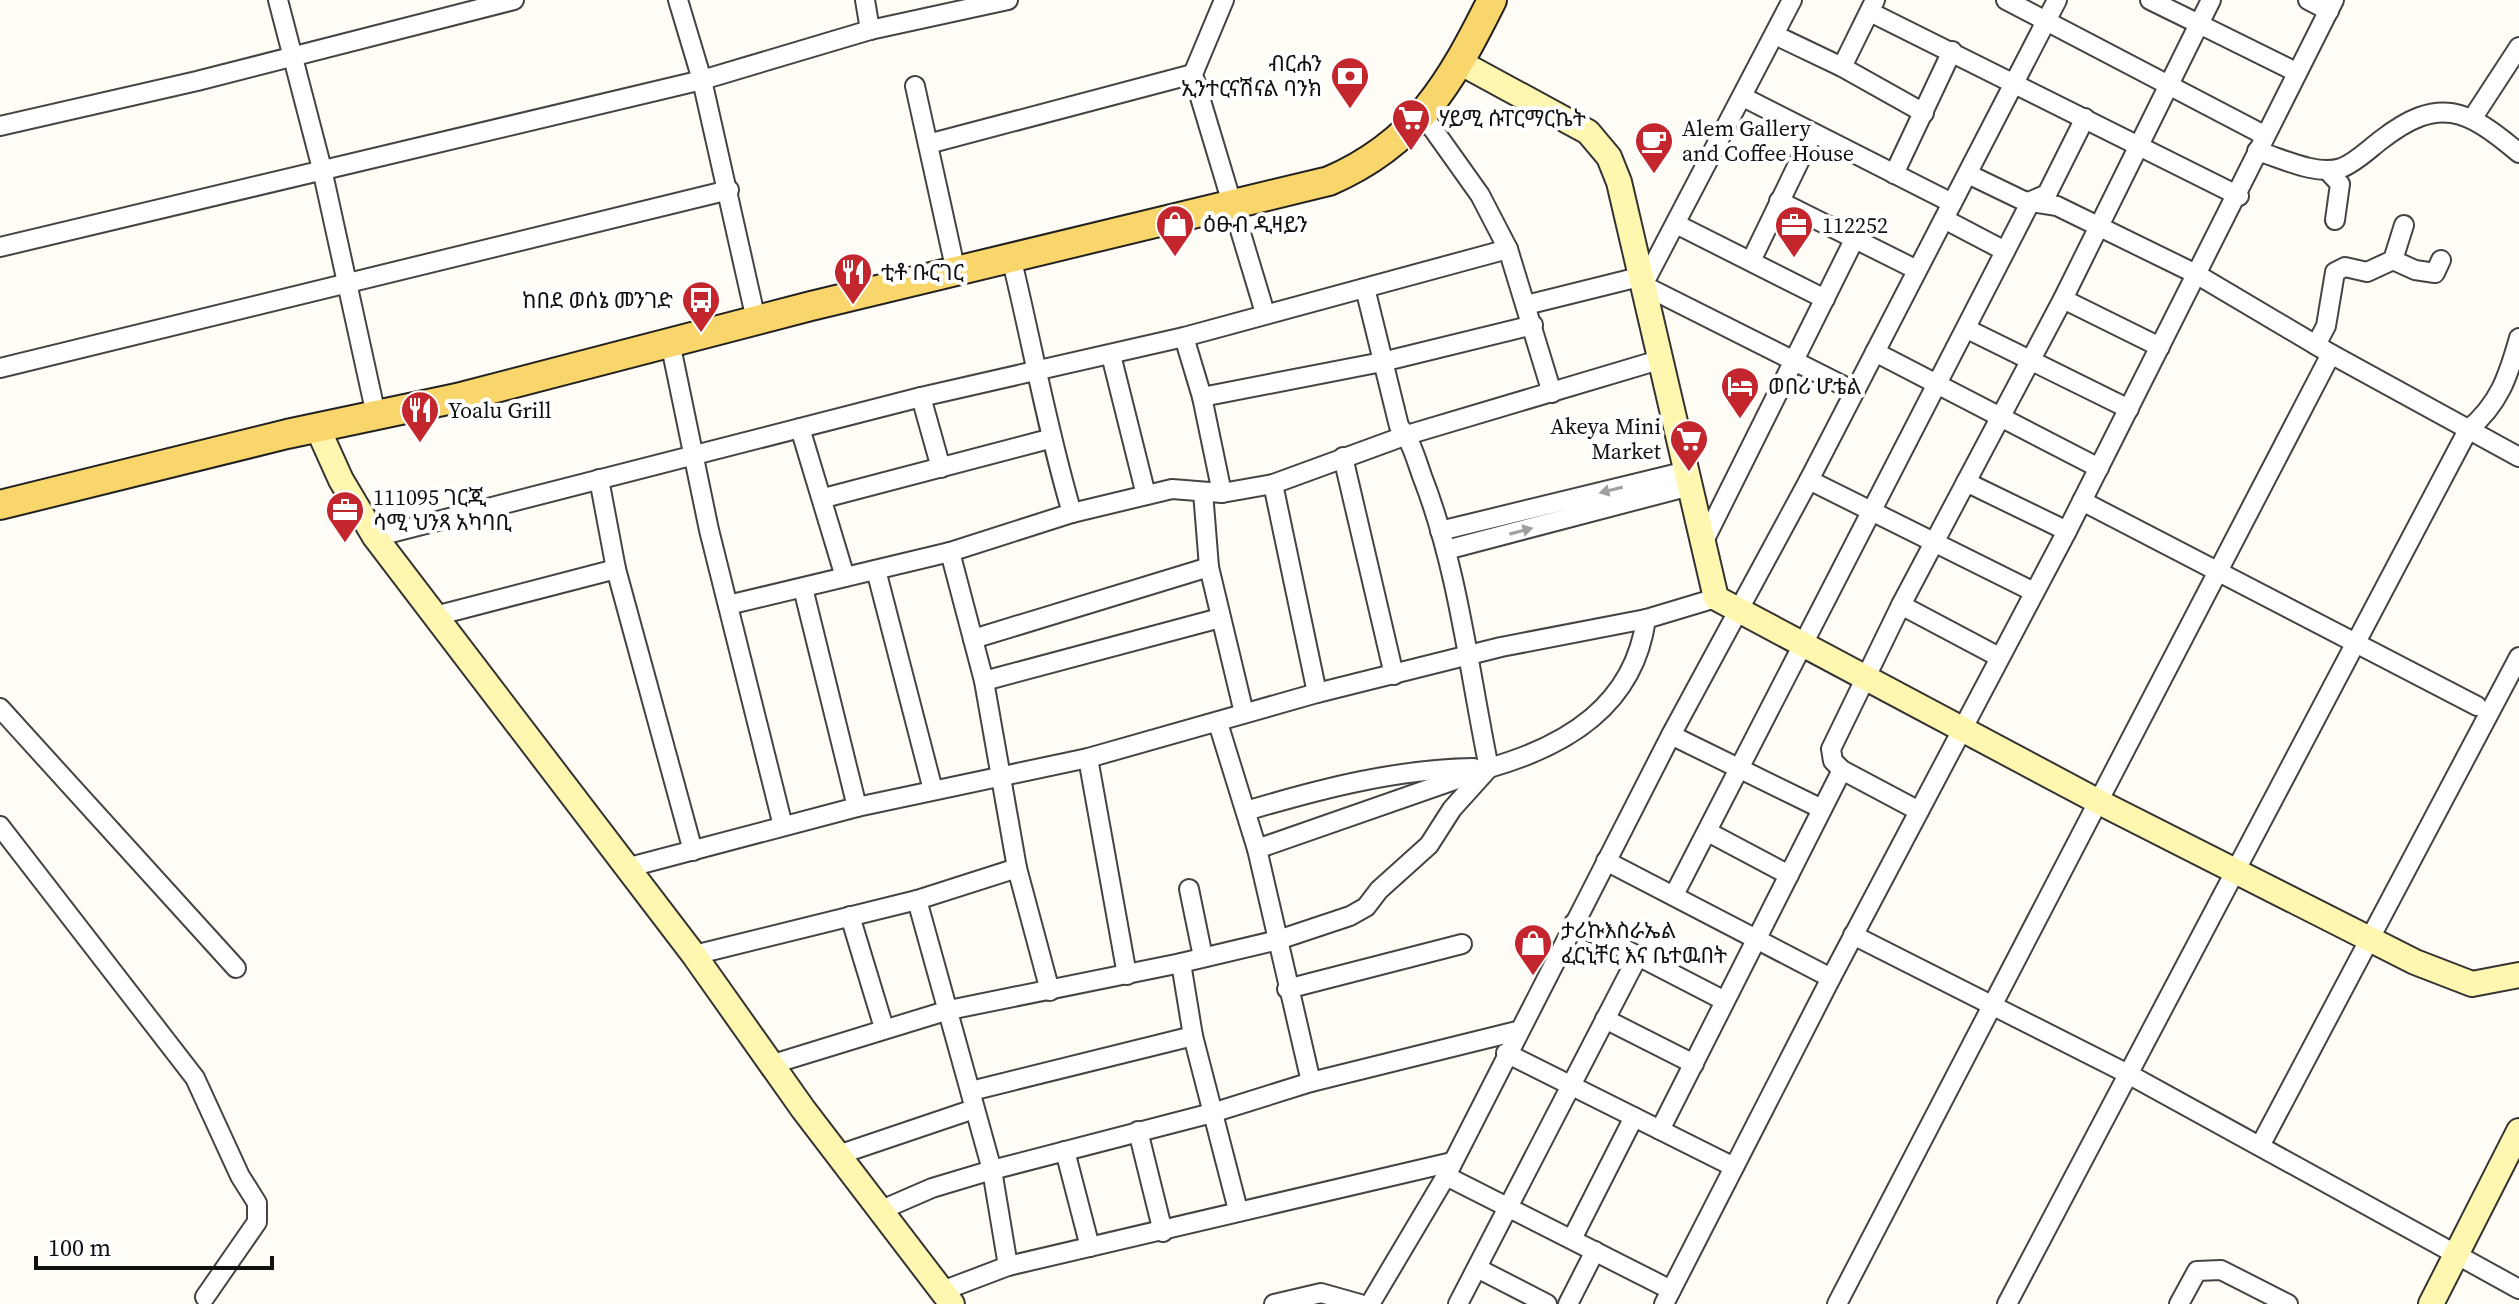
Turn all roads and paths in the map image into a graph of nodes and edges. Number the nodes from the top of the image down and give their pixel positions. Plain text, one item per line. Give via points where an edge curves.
1 (278, 0) edge
2 (514, 0) edge
3 (678, 0) edge
4 (865, 0) edge
5 (1008, 0) edge
6 (1224, 0) edge
7 (1492, 0) edge
8 (1792, 0) edge
9 (2006, 0) edge
10 (2057, 0) edge
11 (2150, 0) edge
12 (2211, 0) edge
13 (2308, 0) edge
14 (2331, 5) edge
15 (1872, 6) edge
16 (2046, 21) junction
17 (2199, 24) junction
18 (870, 30) junction
19 (1775, 35) junction
20 (2519, 47) edge
21 (1952, 51) junction
22 (291, 57) junction
23 (1461, 63) junction
24 (1842, 67) junction
25 (2296, 72) junction
26 (1193, 74) junction
27 (702, 80) junction
28 (2016, 84) junction
29 (2169, 85) junction
30 (915, 86) dead end
31 (1743, 97) junction
32 (1924, 113) junction
33 (1423, 115) junction
34 (2085, 118) junction
35 (2472, 119) junction
36 (0, 126) edge
37 (1813, 133) junction
38 (2261, 143) junction
39 (928, 144) junction
40 (2141, 145) junction
41 (2519, 153) edge
42 (322, 169) junction
43 (2327, 170) junction
44 (1894, 174) junction
45 (1968, 174) junction
46 (729, 190) junction
47 (2239, 196) junction
48 (1779, 201) junction
49 (2031, 201) junction
50 (1231, 202) junction
51 (1948, 211) junction
52 (2335, 220) dead end
53 (1678, 225) junction
54 (2404, 225) dead end
55 (2099, 226) junction
56 (1855, 238) junction
57 (0, 247) edge
58 (1508, 249) junction
59 (2005, 251) junction
60 (1011, 257) junction
61 (2393, 260) junction
62 (2441, 260) dead end
63 (1751, 261) junction
64 (1915, 269) junction
65 (956, 272) junction
66 (2196, 274) junction
67 (1641, 281) junction
68 (345, 282) junction
69 (1365, 288) junction
70 (1825, 299) junction
71 (2063, 299) junction
72 (1526, 305) junction
73 (1265, 313) junction
74 (756, 320) junction
75 (1533, 325) junction
76 (1967, 329) junction
77 (1184, 337) junction
78 (2519, 338) edge
79 (670, 342) junction
80 (2160, 347) junction
81 (2324, 349) junction
82 (1875, 352) junction
83 (1111, 355) junction
84 (1659, 360) junction
85 (1795, 360) junction
86 (2031, 361) junction
87 (1382, 362) junction
88 (0, 368) edge
89 (1038, 370) junction
90 (1937, 383) junction
91 (1854, 391) junction
92 (1552, 393) junction
93 (921, 397) junction
94 (1202, 397) junction
95 (2129, 409) junction
96 (2000, 414) junction
97 (376, 415) junction
98 (800, 428) junction
99 (318, 429) junction
100 (2468, 430) junction
101 (1407, 435) junction
102 (1049, 439) junction
103 (692, 456) junction
104 (1343, 457) junction
105 (2519, 457) edge
106 (941, 468) junction
107 (2099, 468) junction
108 (599, 479) junction
109 (1689, 479) junction
110 (1809, 480) junction
111 (1966, 482) junction
112 (1273, 484) junction
113 (1213, 492) junction
114 (1146, 495) junction
115 (824, 498) junction
116 (2082, 501) junction
117 (0, 505) edge
118 (1871, 511) junction
119 (1072, 513) junction
120 (1440, 531) junction
121 (2067, 531) junction
122 (375, 537) junction
123 (1703, 543) junction
124 (1933, 544) junction
125 (1446, 550) junction
126 (950, 552) junction
127 (1209, 567) junction
128 (616, 569) junction
129 (876, 570) junction
130 (2216, 574) junction
131 (845, 577) junction
132 (803, 588) junction
133 (2034, 592) junction
134 (1727, 604) junction
135 (728, 605) junction
136 (1901, 605) junction
137 (435, 616) junction
138 (1220, 618) junction
139 (1646, 619) junction
140 (973, 639) junction
141 (1803, 642) junction
142 (2354, 643) junction
143 (1466, 657) junction
144 (1999, 657) junction
145 (2519, 657) edge
146 (1394, 675) junction
147 (1866, 675) junction
148 (984, 681) junction
149 (1317, 693) junction
150 (2477, 706) dead end
151 (0, 708) edge
152 (1244, 713) junction
153 (1218, 723) junction
154 (1962, 728) junction
155 (1671, 735) junction
156 (1088, 758) junction
157 (1489, 768) junction
158 (1842, 770) junction
159 (1739, 771) junction
160 (1000, 778) junction
161 (933, 790) junction
162 (2099, 802) junction
163 (857, 807) junction
164 (1822, 809) junction
165 (1246, 811) junction
166 (1919, 811) junction
167 (0, 826) edge
168 (783, 826) junction
169 (1708, 832) junction
170 (1257, 849) junction
171 (693, 851) junction
172 (1606, 861) junction
173 (626, 868) junction
174 (1017, 868) junction
175 (2236, 869) junction
176 (1789, 875) junction
177 (1189, 889) dead end
178 (1674, 895) junction
179 (917, 900) junction
180 (850, 916) junction
181 (1574, 923) junction
182 (1853, 935) junction
183 (1757, 939) junction
184 (2371, 939) junction
185 (1278, 940) junction
186 (1462, 944) dead end
187 (694, 955) junction
188 (1638, 956) junction
189 (1203, 957) junction
190 (1181, 963) junction
191 (236, 968) dead end
192 (2514, 971) edge
193 (1127, 975) junction
194 (1831, 978) junction
195 (1287, 989) junction
196 (1050, 991) junction
197 (1725, 1001) junction
198 (1992, 1006) junction
199 (949, 1010) junction
200 (1605, 1019) junction
201 (884, 1028) junction
202 (1517, 1031) junction
203 (1193, 1036) junction
204 (1506, 1053) junction
205 (773, 1064) junction
206 (1694, 1064) junction
207 (2130, 1075) junction
208 (1311, 1082) junction
209 (1571, 1085) junction
210 (972, 1100) junction
211 (1212, 1113) junction
212 (1634, 1117) junction
213 (1660, 1130) junction
214 (1138, 1131) junction
215 (2260, 1146) junction
216 (2515, 1146) edge
217 (1065, 1151) junction
218 (838, 1155) junction
219 (1734, 1167) junction
220 (1449, 1169) junction
221 (992, 1170) junction
222 (1508, 1207) junction
223 (1238, 1210) junction
224 (879, 1211) junction
225 (1163, 1232) junction
226 (1572, 1239) junction
227 (1090, 1247) junction
228 (1595, 1251) junction
229 (2455, 1255) junction
230 (1008, 1266) junction
231 (1477, 1268) junction
232 (2519, 1289) edge
233 (205, 1297) dead end
234 (1668, 1297) edge
235 (947, 1298) edge
236 (1274, 1304) edge
237 (1360, 1304) edge
238 (1370, 1304) edge
239 (1458, 1304) edge
240 (1547, 1304) edge
241 (1568, 1304) edge
242 (1837, 1304) edge
243 (2007, 1304) edge
244 (2179, 1304) edge
245 (2288, 1304) edge
246 (2431, 1304) edge

1 - 22 street
2 - 22 street
3 - 27 street
4 - 18 street
5 - 18 street
6 - 26 street
7 - 23 main road
8 - 19 street
9 - 16 street
10 - 16 street
11 - 17 street
12 - 17 street
13 - 14 street
14 - 25 street
15 - 21 street
15 - 24 street
16 - 28 street
16 - 29 street
17 - 25 street
17 - 29 street
18 - 27 street
19 - 24 street
19 - 31 street
20 - 35 street
21 - 28 street
21 - 32 street
22 - 36 street
22 - 42 street
23 - 33 main road
23 - 67 street via 1549,108 1599,142 1619,182
24 - 32 street
25 - 38 street
26 - 39 street
26 - 50 street
27 - 42 street
27 - 46 street
28 - 34 street
28 - 45 street
29 - 38 street
29 - 40 street
30 - 39 street
31 - 37 street
31 - 53 street
32 - 44 street
33 - 50 main road via 1374,160 1350,172
33 - 58 street via 1480,195
34 - 40 street
34 - 49 street via 2047,194
35 - 41 street
35 - 43 street via 2441,110 2417,115 2342,167
37 - 44 street
37 - 48 street
38 - 43 street
38 - 47 street
39 - 65 street
40 - 47 street
40 - 55 street
42 - 57 street
42 - 68 street
43 - 52 street via 2340,184
44 - 51 street
45 - 49 street
45 - 51 street
46 - 68 street
46 - 74 street
47 - 66 street
48 - 56 street
48 - 63 street
49 - 55 street via 2057,206
49 - 59 street
50 - 60 main road
50 - 73 street
51 - 59 street
51 - 64 street
53 - 63 street
53 - 67 street
54 - 61 street
55 - 66 street
55 - 71 street
56 - 64 street
56 - 70 street
58 - 69 street
58 - 72 street
59 - 76 street
60 - 65 main road
60 - 89 street
61 - 62 street via 2435,273
61 - 81 street via 2367,272 2345,267 2335,272
63 - 70 street
64 - 82 street
65 - 74 main road
66 - 80 street
66 - 81 street
67 - 72 street
67 - 84 street
67 - 85 street
68 - 88 street
68 - 97 street
69 - 73 street
69 - 87 street
70 - 85 street
71 - 80 street
71 - 86 street
72 - 75 street
73 - 77 street
74 - 79 main road
75 - 87 street
75 - 92 street
76 - 86 street
76 - 90 street
77 - 83 street
77 - 94 street
78 - 100 street via 2507,380 2480,422
79 - 97 main road
79 - 103 street
80 - 95 street
81 - 100 street
81 - 130 street
82 - 90 street
82 - 91 street
83 - 89 street
83 - 114 street
84 - 92 street
84 - 109 street
85 - 91 street
85 - 123 street
86 - 95 street
86 - 96 street
87 - 94 street
87 - 101 street via 1399,426
89 - 93 street
89 - 102 street
90 - 96 street
90 - 118 street
91 - 110 street
92 - 101 street
93 - 98 street
93 - 106 street
94 - 113 street
95 - 107 street
96 - 107 street
96 - 111 street
97 - 99 main road
98 - 103 street
98 - 115 street
99 - 117 main road
99 - 122 street
100 - 105 street
100 - 142 street
101 - 104 street
101 - 120 street
102 - 106 street
102 - 119 street
103 - 108 street
103 - 135 street
104 - 112 street
104 - 146 street
106 - 115 street
107 - 116 street
108 - 122 street
108 - 128 street
109 -> 120 street
109 - 123 street
125 -> 109 street
110 - 118 street
110 - 134 street
111 - 121 street
111 - 124 street
112 - 113 street
112 - 149 street
113 - 114 street via 1187,488
113 - 127 street
114 - 119 street
115 - 131 street
116 - 121 street
116 - 130 street
118 - 124 street
118 - 141 street
119 - 126 street
120 - 125 street
121 - 133 street
122 - 137 street
123 - 134 street
124 - 133 street
124 - 136 street
125 - 143 street
126 - 129 street
126 - 140 street
127 - 138 street
127 - 140 street
128 - 137 street
128 - 171 street
129 - 131 street
129 - 161 street
130 - 142 street
130 - 162 street
131 - 132 street
132 - 135 street
132 - 163 street
133 - 144 street
134 - 139 street
134 - 141 street
134 - 155 street
135 - 168 street
136 - 144 street
136 - 147 street
137 - 173 street
138 - 148 street
138 - 152 street
139 - 143 street
139 - 157 street via 1636,662 1611,700 1555,743
140 - 148 street
141 - 147 street
141 - 159 street
142 - 150 street
142 - 175 street
143 - 146 street
143 - 157 street
144 - 154 street
145 - 184 street
146 - 149 street
147 - 154 street
147 - 158 street via 1833,739 1833,761
148 - 160 street
149 - 152 street
151 - 191 street
152 - 153 street
153 - 156 street
153 - 165 street
154 - 162 street
154 - 166 street
155 - 159 street
155 - 172 street
156 - 160 street
156 - 193 street
157 - 165 street via 1369,779
157 - 170 street
157 - 185 street via 1429,845 1366,907
158 - 164 street
158 - 166 street
159 - 164 street
159 - 169 street
160 - 161 street
160 - 174 street
161 - 163 street
162 - 175 street
162 - 198 street
163 - 168 street
164 - 176 street
165 - 170 street
166 - 182 street
167 - 233 street via 195,1078 257,1203 257,1222
168 - 171 street
169 - 176 street
169 - 178 street
170 - 185 street
171 - 173 street
172 - 178 street
172 - 181 street
173 - 187 street
174 - 179 street
174 - 196 street
175 - 184 street
175 - 207 street
176 - 183 street
177 - 189 street
178 - 183 street
179 - 180 street
179 - 199 street
180 - 187 street
180 - 201 street
181 - 188 street
181 - 202 street
182 - 194 street
182 - 198 street
183 - 194 street
183 - 197 street
184 - 192 street via 2472,984
184 - 215 street
185 - 189 street
185 - 195 street
186 - 195 street
187 - 205 street
188 - 197 street
188 - 200 street
189 - 190 street
190 - 193 street
190 - 203 street
193 - 196 street
194 - 219 street
195 - 208 street
196 - 199 street
197 - 206 street
198 - 207 street
198 - 242 street
199 - 201 street
199 - 210 street
200 - 206 street
200 - 209 street
201 - 205 street
202 - 204 street
202 - 208 street
203 - 210 street
203 - 211 street
204 - 209 street
204 - 220 street
205 - 218 street
206 - 213 street
207 - 215 street
207 - 243 street
208 - 211 street
209 - 212 street
209 - 222 street
210 - 218 street
210 - 221 street
211 - 214 street
211 - 223 street
212 - 213 street
212 - 226 street
213 - 219 street
214 - 217 street
214 - 225 street
215 - 229 street
216 - 229 street
217 - 221 street
217 - 227 street
218 - 224 street
219 - 234 street
220 - 222 street
220 - 223 street
220 - 238 street
221 - 224 street
221 - 230 street
222 - 226 street
222 - 231 street
223 - 225 street
224 - 235 street
225 - 227 street
226 - 228 street
227 - 230 street
228 - 234 street
228 - 241 street
229 - 232 street
229 - 246 street
230 - 235 street
231 - 239 street
231 - 240 street
236 - 237 street via 1321,1293
244 - 245 street via 2197,1271 2212,1269

